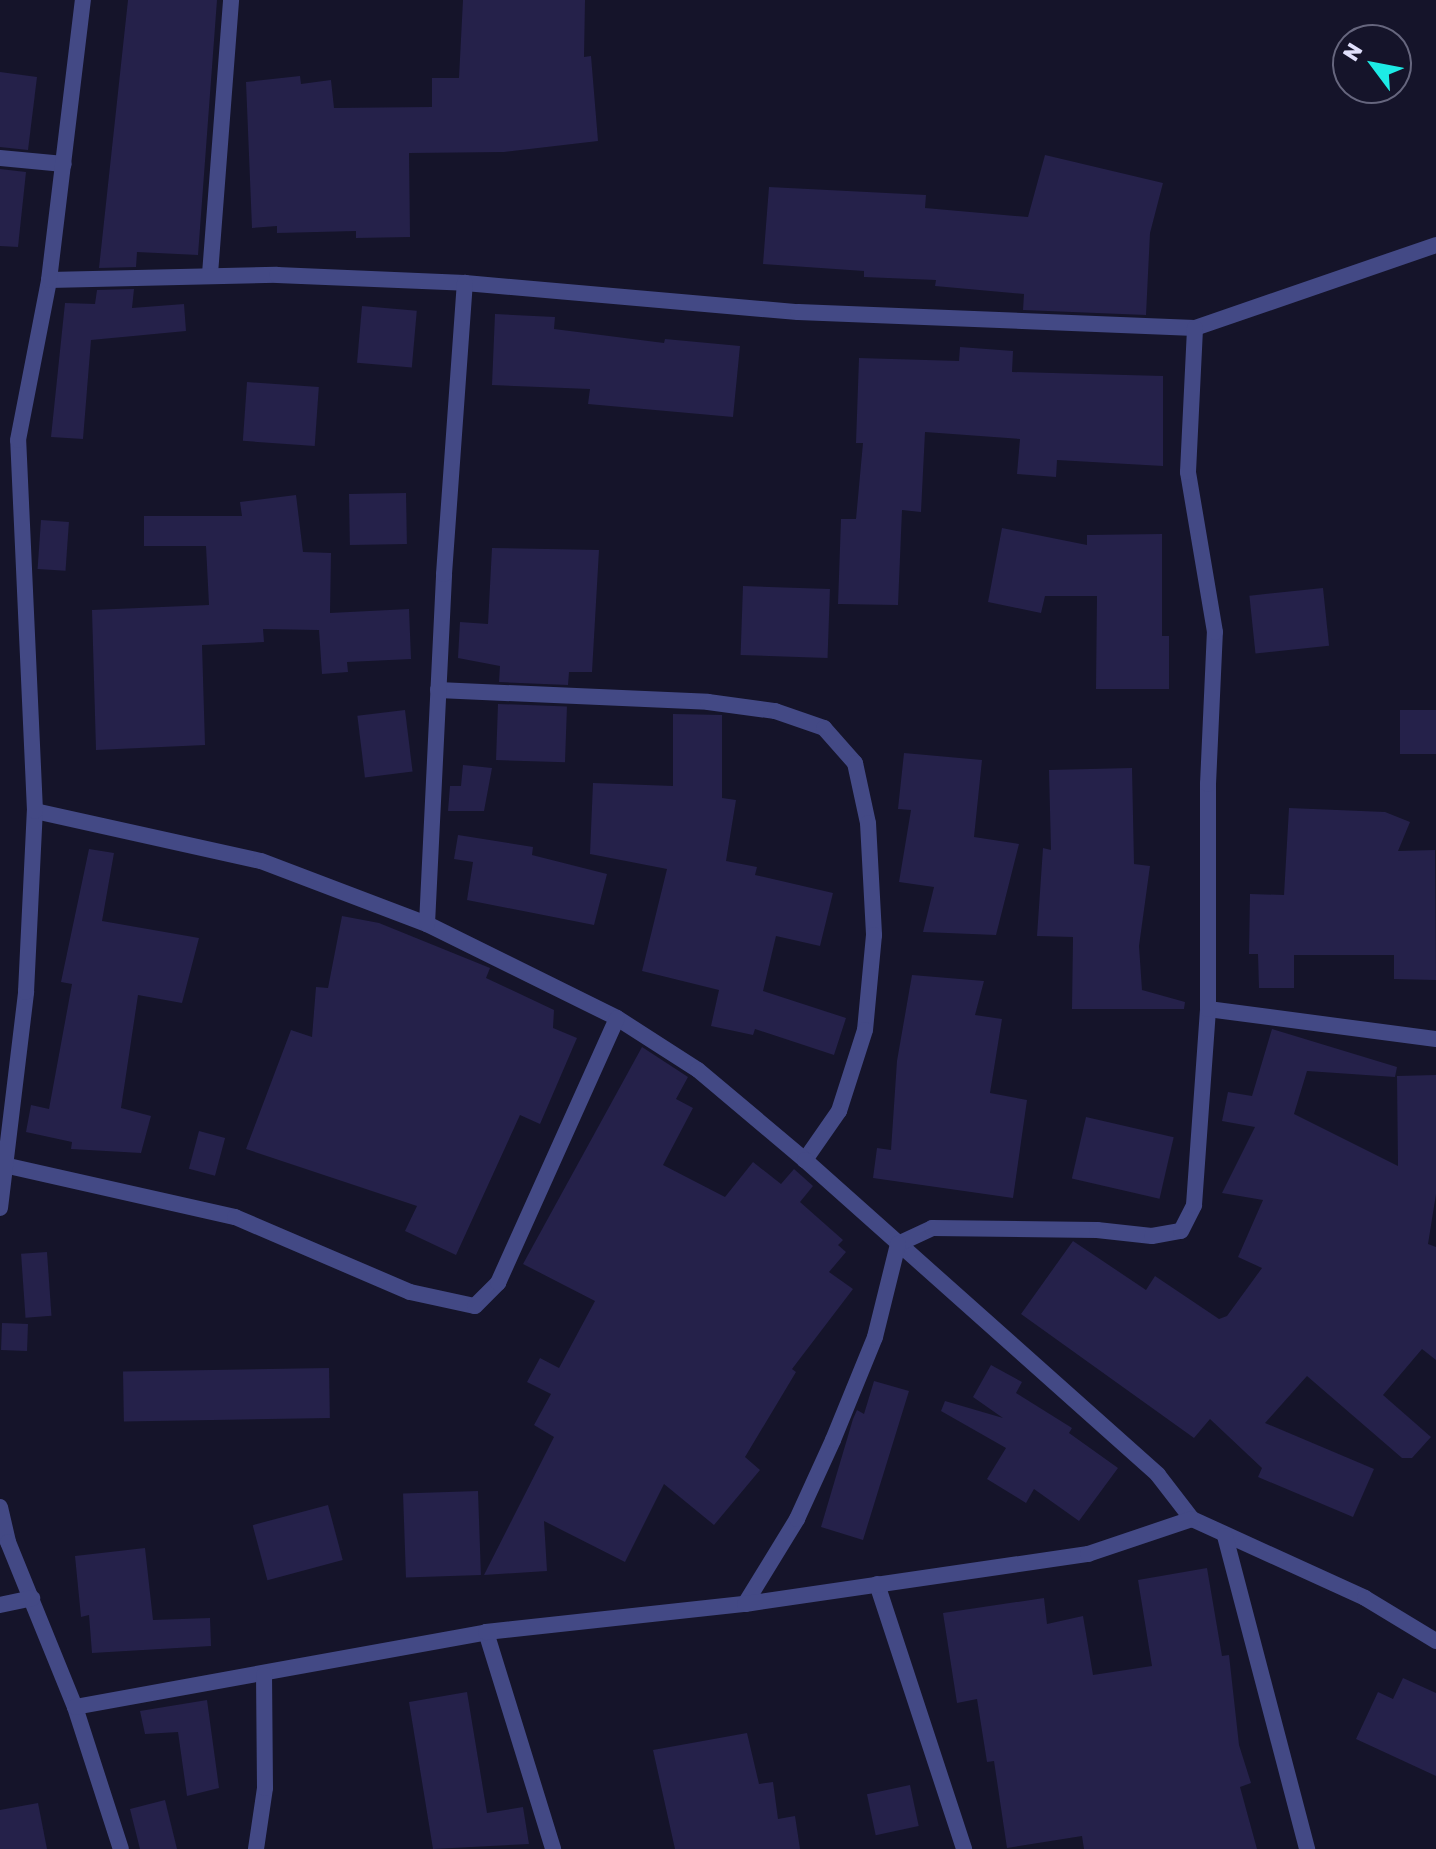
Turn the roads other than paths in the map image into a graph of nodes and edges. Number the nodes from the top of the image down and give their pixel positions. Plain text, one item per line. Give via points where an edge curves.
1 (83, 0) edge
2 (231, 0) edge
3 (0, 158) edge
4 (64, 164) junction
5 (1436, 245) edge
6 (210, 274) junction
7 (49, 280) junction
8 (465, 283) junction
9 (1195, 328) junction
10 (438, 690) junction
11 (35, 811) junction
12 (427, 924) junction
13 (1208, 1009) junction
14 (617, 1018) junction
15 (1436, 1039) edge
16 (805, 1160) junction
17 (4, 1165) junction
18 (0, 1208) edge
19 (898, 1244) junction
20 (0, 1507) edge
21 (1192, 1519) junction
22 (1225, 1536) junction
23 (877, 1584) junction
24 (32, 1598) junction
25 (745, 1604) junction
26 (0, 1605) edge
27 (486, 1632) junction
28 (1436, 1641) edge
29 (264, 1675) junction
30 (75, 1707) junction
31 (121, 1849) edge
32 (256, 1849) edge
33 (553, 1849) edge
34 (964, 1849) edge
35 (1307, 1849) edge

1 - 4 street
2 - 6 street
3 - 4 street
4 - 7 street
5 - 9 street
6 - 7 street
6 - 8 street
7 - 11 street via 18,440
8 - 9 street via 798,312
8 - 10 street
9 - 13 street via 1188,472 1215,632 1208,784
10 - 12 street
10 - 16 street via 708,702 775,711 824,728 855,763 868,823 874,935 865,1030 839,1111
11 - 12 street via 261,861
11 - 17 street via 26,992
12 - 14 street
13 - 15 street
13 - 19 street via 1194,1205 1181,1231 1152,1236 932,1228
14 - 16 street via 698,1070
14 - 17 street via 498,1283 475,1306 410,1292 223,1214
16 - 19 street
17 - 18 street
19 - 21 street via 1148,1465
19 - 25 street via 875,1337 833,1440 797,1519
20 - 24 street via 8,1542
21 - 22 street
21 - 23 street via 1088,1554
22 - 28 street via 1365,1598
22 - 35 street
23 - 25 street
23 - 34 street
24 - 26 street
24 - 30 street
25 - 27 street
27 - 29 street
27 - 33 street
29 - 30 street
29 - 32 street via 265,1788
30 - 31 street

